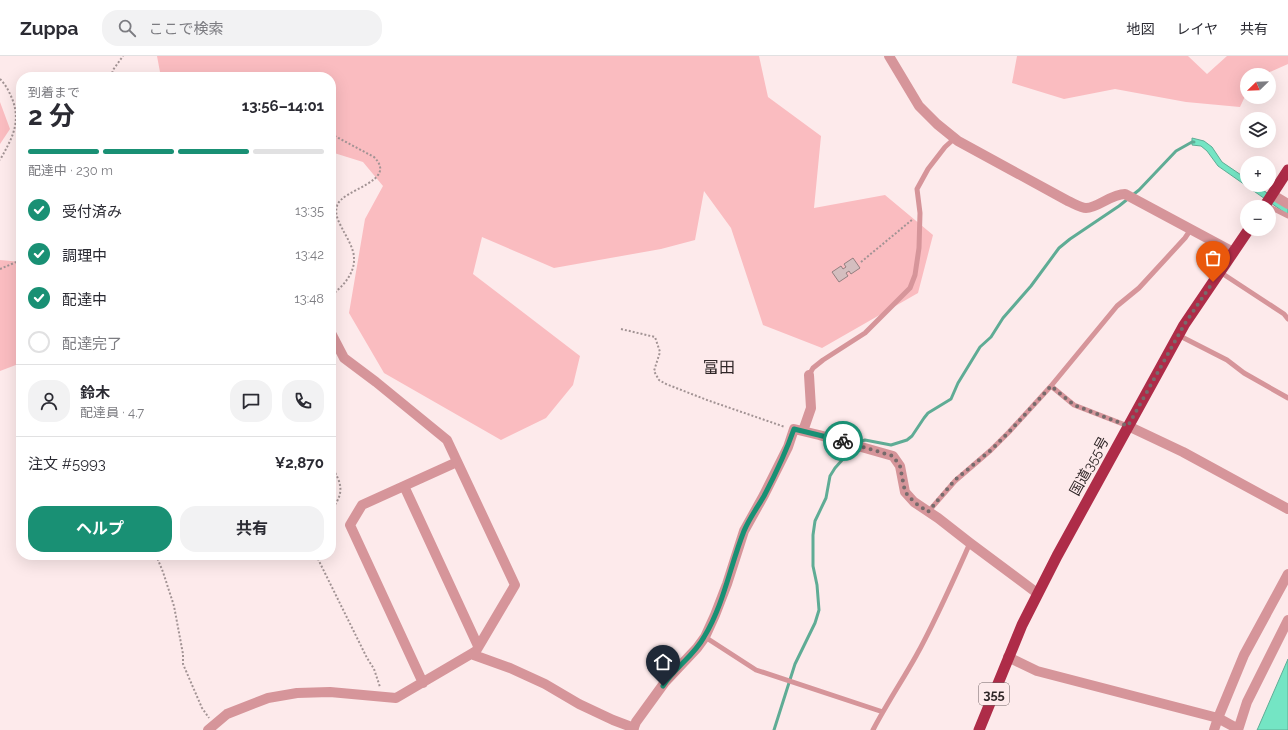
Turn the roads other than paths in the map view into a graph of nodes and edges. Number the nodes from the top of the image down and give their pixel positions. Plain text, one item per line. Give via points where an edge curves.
1 (889, 56) edge
2 (955, 138) junction
3 (1288, 170) edge
4 (1273, 194) junction
5 (1269, 200) edge
6 (1288, 204) edge
7 (1276, 211) edge
8 (1288, 216) edge
9 (1191, 228) junction
10 (1244, 236) edge
11 (1233, 252) junction
12 (1220, 272) junction
13 (1288, 319) edge
14 (1178, 335) junction
15 (336, 343) edge
16 (809, 375) joint
17 (1051, 386) junction
18 (1288, 398) edge
19 (1128, 426) junction
20 (799, 430) junction
21 (457, 462) junction
22 (404, 486) junction
23 (1288, 509) edge
24 (928, 512) junction
25 (970, 543) junction
26 (1288, 574) edge
27 (1037, 593) junction
28 (1288, 620) edge
29 (705, 637) junction
30 (478, 646) junction
31 (471, 654) junction
32 (1008, 657) junction
33 (424, 683) junction
34 (883, 712) junction
35 (1218, 718) junction
36 (211, 727) edge
37 (633, 729) edge
38 (1238, 729) edge
39 (873, 730) edge
40 (980, 730) edge
41 (1214, 730) edge

1 - 2 street via 919,106
2 - 9 street via 1085,208 1125,194
2 - 16 lane via 928,168 917,189 920,213 919,248 910,288 865,333 823,360
3 - 4 highway
4 - 5 highway
4 - 6 street
7 - 8 lane
9 - 11 street
9 - 17 lane via 1185,238 1139,288 1117,306
10 - 11 highway, 国道355号 / 355
11 - 12 highway, 国道355号 / 355
12 - 13 lane
12 - 14 highway, 国道355号 / 355
14 - 18 lane via 1227,360 1244,373
14 - 19 highway, 国道355号 / 355
15 - 21 street via 344,358 447,440
16 - 20 street via 811,408
17 - 19 lane via 1074,405
17 - 24 lane via 991,450 955,480
19 - 23 street via 1183,452
19 - 27 highway, 国道355号 / 355
20 - 24 street via 893,456 900,466 905,492
20 - 29 street via 744,531 727,584
21 - 22 street
21 - 30 street via 515,585
22 - 30 street
22 - 33 street via 362,505 350,525
24 - 25 street
25 - 27 street
25 - 34 lane via 929,632
26 - 35 street via 1244,655
27 - 32 highway, 国道355号 / 355
28 - 38 street via 1247,702
29 - 34 lane via 756,670
29 - 37 street via 665,682
30 - 31 street
31 - 33 street
31 - 37 street via 546,684 579,704
32 - 35 street via 1037,671
32 - 40 highway, 国道355号 / 355
33 - 36 street via 396,698 330,692 297,693 268,698 227,714
34 - 39 lane
35 - 38 street
35 - 41 street

